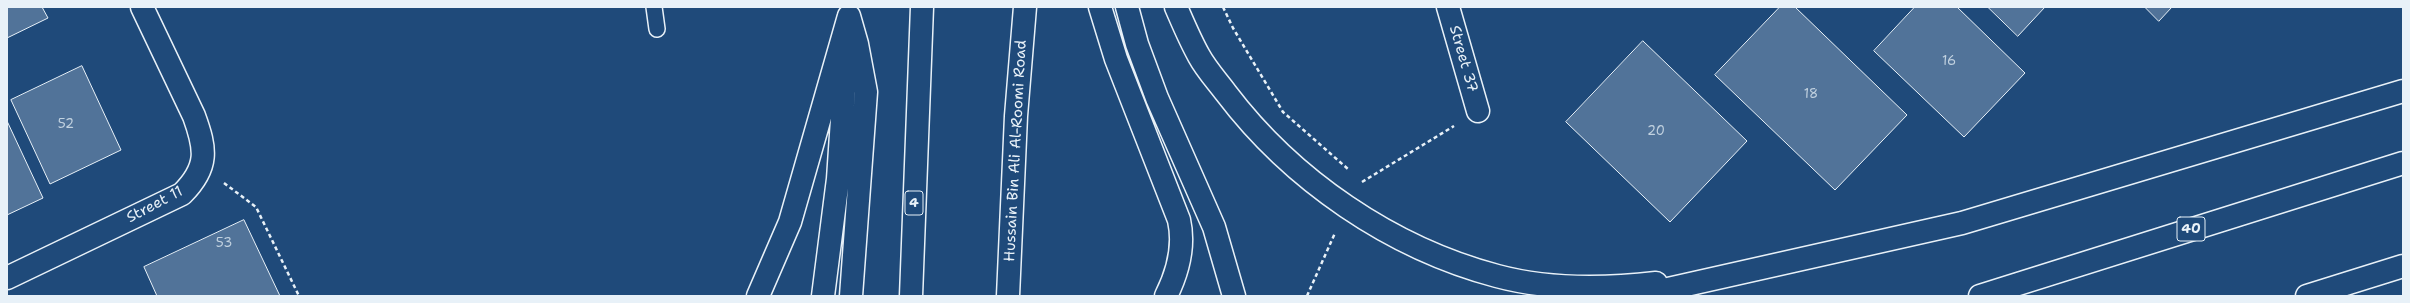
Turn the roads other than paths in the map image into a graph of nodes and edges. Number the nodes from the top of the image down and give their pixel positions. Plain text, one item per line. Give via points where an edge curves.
1 (142, 7) edge
2 (654, 7) edge
3 (922, 7) edge
4 (1025, 7) edge
5 (1100, 7) edge
6 (1127, 7) edge
7 (1176, 7) edge
8 (1448, 7) edge
9 (849, 12) edge
10 (656, 29) dead end
11 (2403, 91) edge
12 (1478, 111) road end
13 (2403, 163) edge
14 (2403, 266) edge
15 (1742, 272) junction
16 (7, 278) edge
17 (758, 296) edge
18 (823, 296) edge
19 (851, 296) edge
20 (911, 296) edge
21 (1008, 296) edge
22 (1166, 296) edge
23 (1234, 296) edge
24 (1638, 296) edge
25 (1980, 296) edge
26 (2307, 296) edge

1 - 16 main road, Street 11 via 194,116 204,145 202,165 197,176 182,194
2 - 10 lane
3 - 20 main road, 4
4 - 21 main road, Hussain Bin Ali Al-Roomi Road via 1016,116
5 - 22 main road via 1116,59 1178,220 1180,261
6 - 23 main road via 1137,44 1157,98 1214,227
7 - 15 main road via 1200,57 1241,113 1263,136 1312,182 1346,206 1403,239 1497,276 1554,285 1616,288
8 - 12 main road, Street 37
9 - 17 main road via 790,222
9 - 18 main road via 838,179
9 - 19 main road via 866,92
11 - 15 main road via 1962,223
13 - 25 main road, 40
14 - 26 main road
15 - 24 main road

